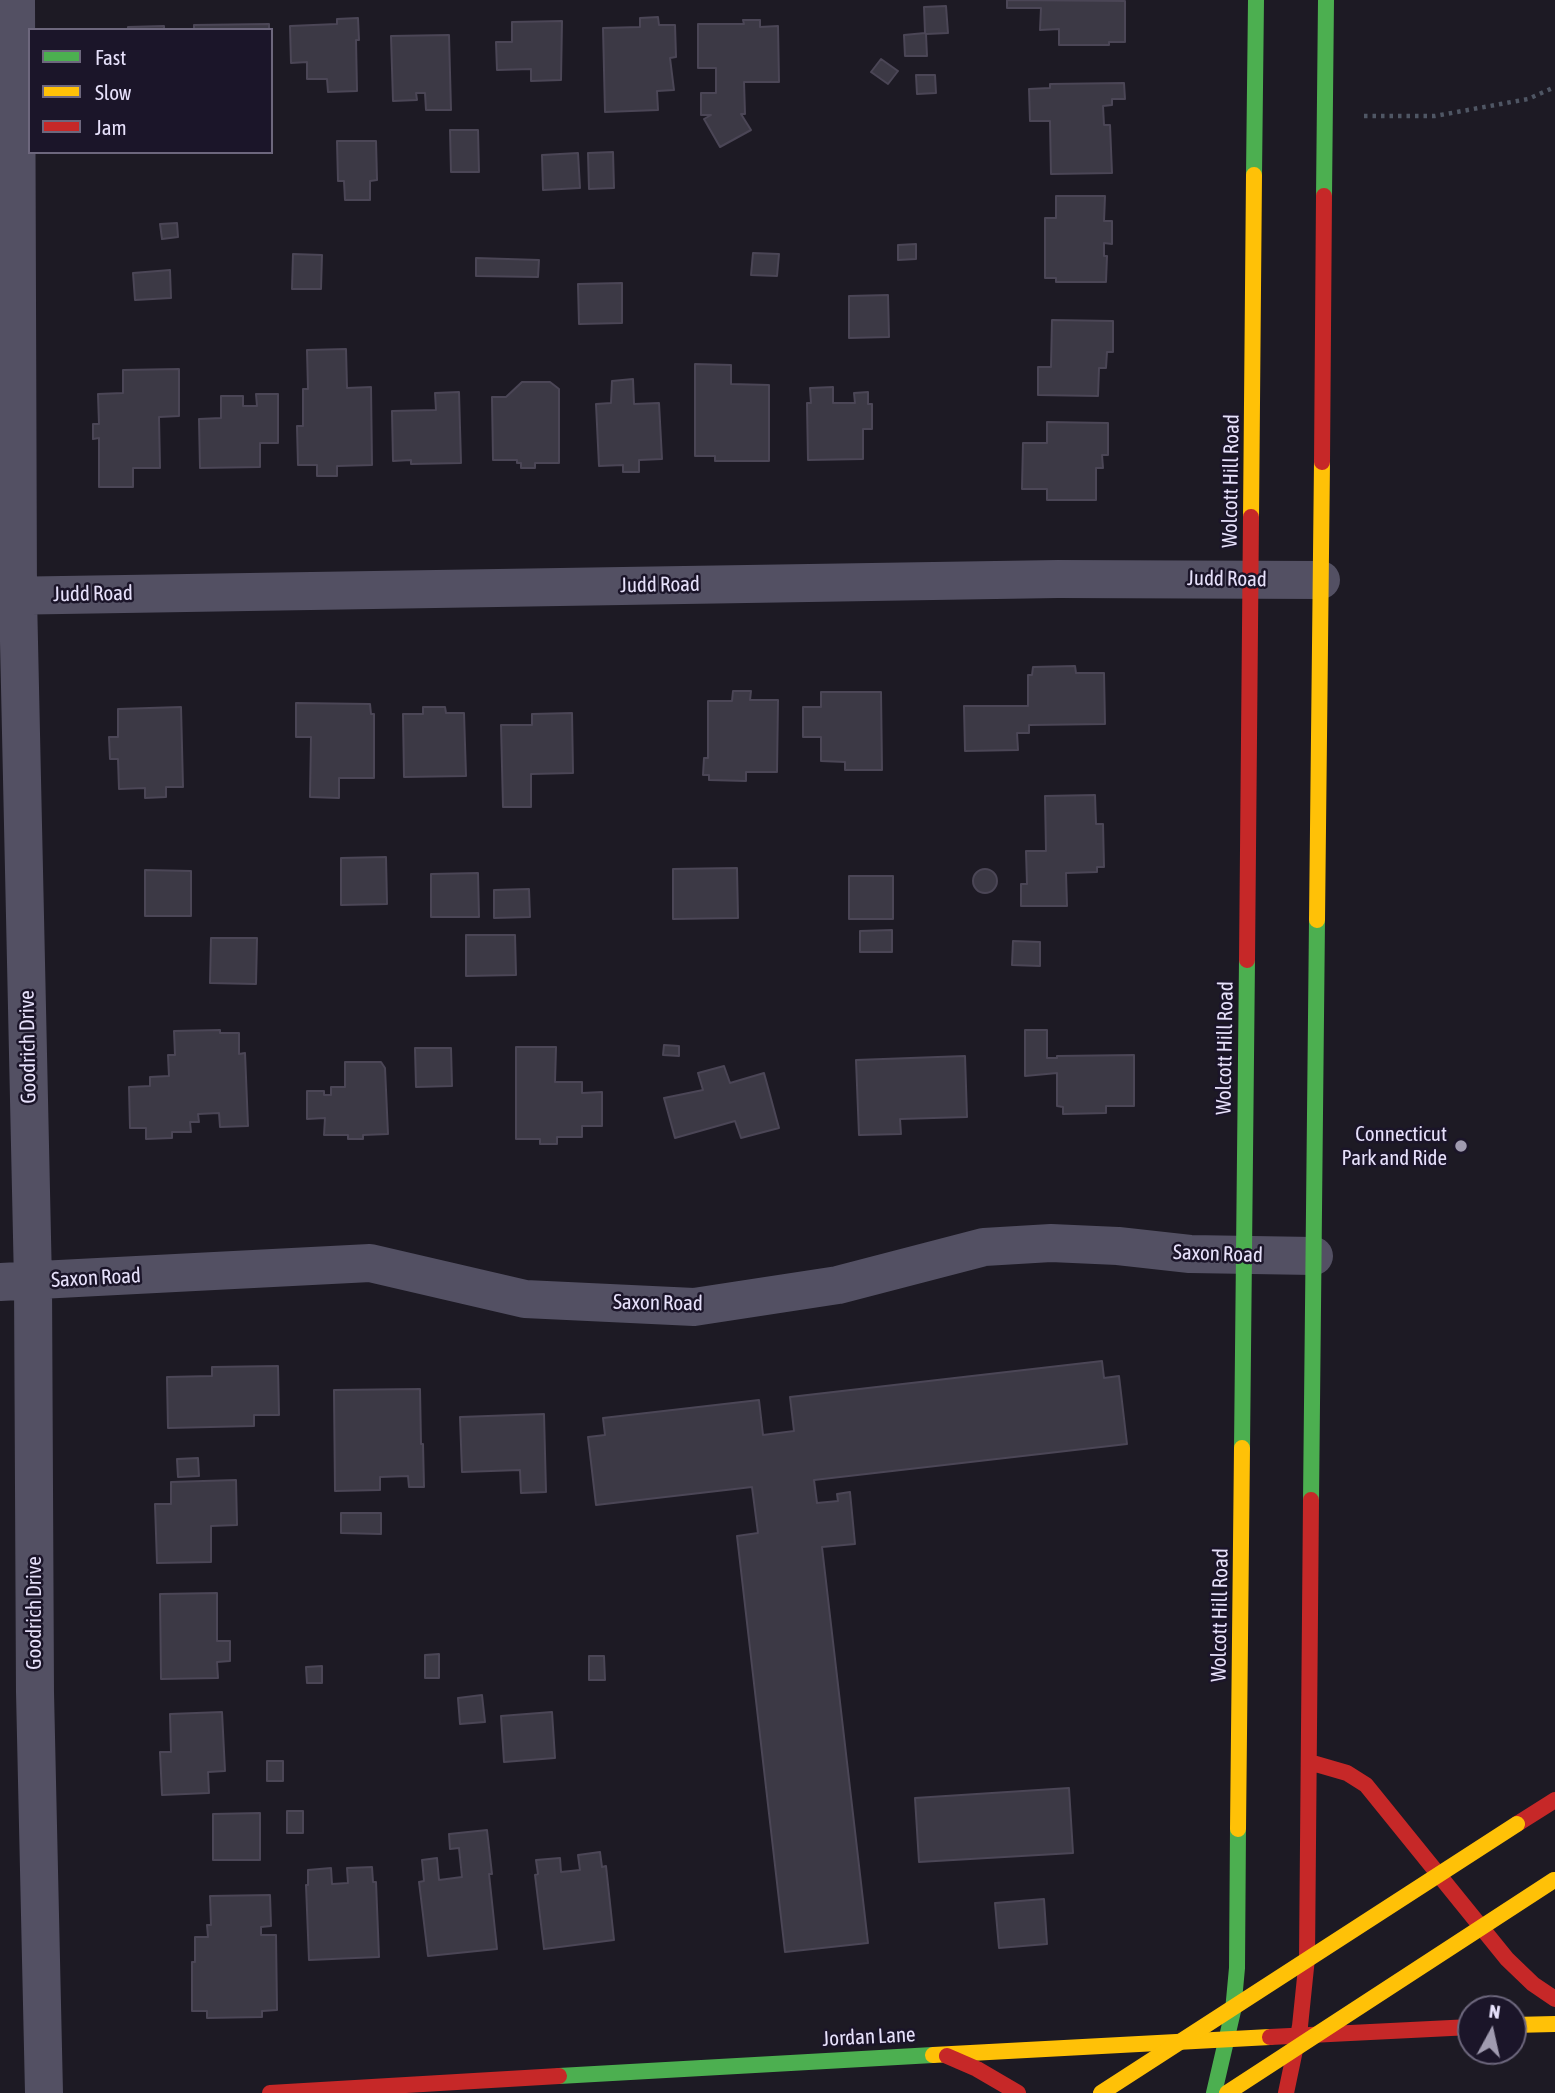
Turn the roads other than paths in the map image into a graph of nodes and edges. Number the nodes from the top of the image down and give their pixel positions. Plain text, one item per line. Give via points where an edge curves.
1 (16, 0) edge
2 (1256, 0) edge
3 (1326, 0) edge
4 (1251, 580) junction
5 (1321, 580) junction
6 (9, 596) edge
7 (1244, 1255) junction
8 (1314, 1256) junction
9 (16, 1282) edge
10 (1309, 1762) junction
11 (1555, 1800) edge
12 (1554, 1880) edge
13 (1555, 1999) edge
14 (1555, 2024) edge
15 (1527, 2025) edge
16 (1457, 2028) edge
17 (1299, 2035) junction
18 (1227, 2038) junction
19 (942, 2054) junction
20 (44, 2093) edge
21 (270, 2093) edge
22 (1018, 2093) edge
23 (1101, 2093) edge
24 (1213, 2093) edge
25 (1227, 2093) edge
26 (1286, 2093) edge

1 - 6 street, Goodrich Drive
2 - 4 main road, Wolcott Hill Road
3 - 5 main road
4 - 5 street, Judd Road
4 - 6 street, Judd Road via 1044,579
4 - 7 main road, Wolcott Hill Road
5 - 8 main road
6 - 9 street, Goodrich Drive
7 - 8 street, Saxon Road
7 - 9 street, Saxon Road via 1051,1243 984,1247 838,1285 694,1307 525,1299 370,1262
7 - 18 main road, Wolcott Hill Road via 1237,1968
8 - 10 main road
9 - 20 street, Goodrich Drive via 35,1692
10 - 13 main road via 1347,1773 1366,1785 1507,1959
10 - 17 main road via 1307,1958
11 - 23 main road, bridge
12 - 25 main road, bridge
14 - 15 main road
16 - 17 main road, Jordan Lane
17 - 18 main road, Jordan Lane
17 - 26 main road
18 - 19 main road, Jordan Lane
18 - 24 main road, Wolcott Hill Road
19 - 21 main road, Jordan Lane
19 - 22 main road

